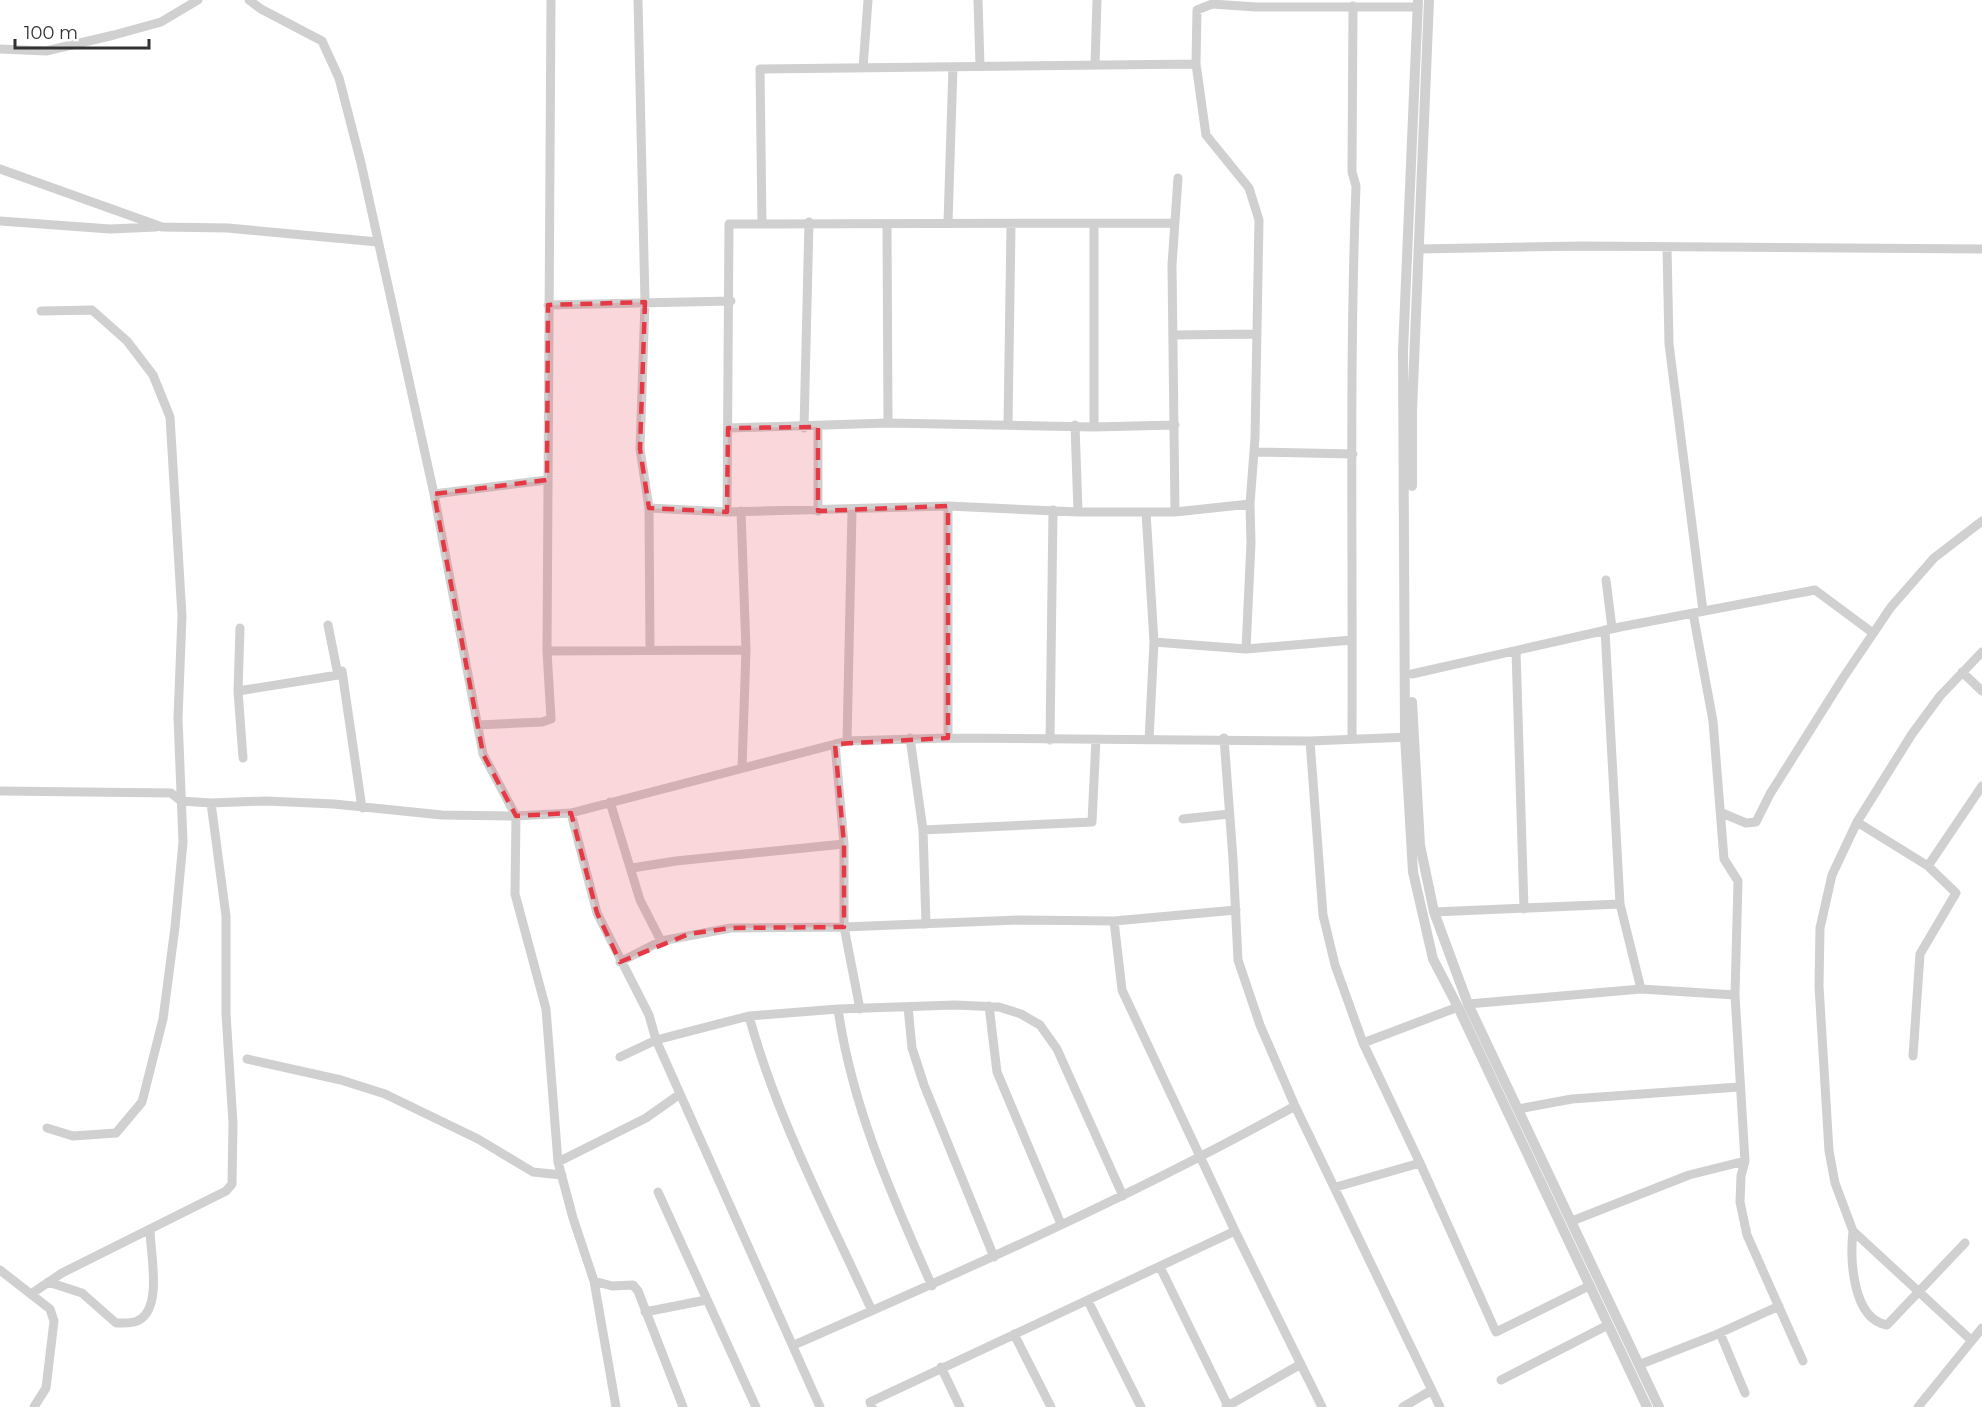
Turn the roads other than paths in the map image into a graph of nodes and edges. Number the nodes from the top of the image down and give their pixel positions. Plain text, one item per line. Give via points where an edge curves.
1 (198, 0) edge
2 (249, 0) edge
3 (551, 0) edge
4 (638, 0) edge
5 (868, 0) edge
6 (978, 0) edge
7 (1097, 0) edge
8 (1429, 0) edge
9 (1212, 2) edge
10 (1305, 3) edge
11 (1418, 3) edge
12 (1353, 6) junction
13 (0, 49) edge
14 (1196, 64) junction
15 (1095, 65) junction
16 (980, 66) junction
17 (953, 67) junction
18 (864, 68) junction
19 (0, 170) edge
20 (1178, 178) dead end
21 (0, 221) edge
22 (809, 222) junction
23 (948, 222) junction
24 (1175, 223) junction
25 (762, 224) junction
26 (887, 224) junction
27 (1011, 225) junction
28 (1094, 225) junction
29 (162, 227) junction
30 (378, 242) junction
31 (1667, 247) junction
32 (1419, 249) junction
33 (1982, 249) edge
34 (731, 301) junction
35 (645, 302) junction
36 (548, 304) junction
37 (40, 311) dead end
38 (1256, 334) junction
39 (1174, 335) junction
40 (888, 423) junction
41 (1008, 425) junction
42 (1075, 425) junction
43 (1175, 425) junction
44 (818, 427) junction
45 (1094, 427) junction
46 (728, 428) junction
47 (804, 428) junction
48 (1254, 452) junction
49 (1353, 454) junction
50 (547, 480) junction
51 (434, 494) junction
52 (1250, 504) junction
53 (948, 506) junction
54 (649, 508) junction
55 (1053, 510) junction
56 (741, 511) junction
57 (818, 511) junction
58 (852, 511) junction
59 (727, 512) junction
60 (1078, 512) junction
61 (1146, 512) junction
62 (1175, 512) junction
63 (1982, 521) edge
64 (1606, 580) dead end
65 (1698, 612) junction
66 (328, 625) dead end
67 (240, 628) dead end
68 (1605, 630) junction
69 (1873, 633) junction
70 (1352, 640) junction
71 (1154, 642) junction
72 (650, 649) junction
73 (1246, 649) junction
74 (547, 651) junction
75 (746, 651) junction
76 (1516, 651) junction
77 (1982, 652) edge
78 (1962, 672) junction
79 (1412, 674) junction
80 (338, 675) junction
81 (238, 691) junction
82 (1982, 691) edge
83 (478, 725) junction
84 (1409, 736) junction
85 (910, 738) junction
86 (948, 738) junction
87 (1224, 738) junction
88 (1096, 739) junction
89 (1352, 739) junction
90 (1050, 740) junction
91 (1149, 740) junction
92 (847, 741) junction
93 (1310, 741) junction
94 (835, 744) junction
95 (243, 758) dead end
96 (742, 768) junction
97 (1982, 786) edge
98 (0, 791) edge
99 (181, 801) junction
100 (610, 802) junction
101 (211, 803) junction
102 (362, 808) junction
103 (571, 813) junction
104 (1722, 813) junction
105 (1229, 814) junction
106 (516, 816) junction
107 (1183, 819) dead end
108 (1857, 822) junction
109 (923, 830) junction
110 (844, 844) junction
111 (1928, 866) junction
112 (632, 868) junction
113 (1620, 904) junction
114 (1524, 909) junction
115 (1236, 910) junction
116 (1434, 912) junction
117 (1114, 921) junction
118 (926, 924) junction
119 (844, 927) junction
120 (661, 941) junction
121 (620, 962) junction
122 (1641, 989) junction
123 (1735, 995) junction
124 (989, 1006) junction
125 (1463, 1006) junction
126 (908, 1007) junction
127 (838, 1009) junction
128 (861, 1009) junction
129 (749, 1016) junction
130 (656, 1040) junction
131 (1363, 1043) junction
132 (1913, 1056) dead end
133 (620, 1057) dead end
134 (247, 1059) dead end
135 (1739, 1087) junction
136 (680, 1094) junction
137 (1295, 1106) junction
138 (1518, 1108) junction
139 (47, 1128) dead end
140 (1201, 1158) junction
141 (1745, 1161) junction
142 (558, 1162) junction
143 (1420, 1163) junction
144 (561, 1175) junction
145 (1336, 1187) junction
146 (658, 1192) dead end
147 (1123, 1196) junction
148 (1572, 1221) junction
149 (1061, 1224) junction
150 (150, 1229) junction
151 (1853, 1231) junction
152 (1235, 1232) junction
153 (1965, 1243) dead end
154 (994, 1257) junction
155 (1160, 1266) junction
156 (0, 1270) edge
157 (594, 1281) junction
158 (48, 1282) junction
159 (932, 1286) junction
160 (1588, 1286) junction
161 (1920, 1293) junction
162 (31, 1294) junction
163 (706, 1300) junction
164 (1088, 1301) junction
165 (1779, 1306) junction
166 (872, 1311) junction
167 (645, 1312) junction
168 (1608, 1325) junction
169 (1982, 1328) edge
170 (1720, 1333) junction
171 (1014, 1334) junction
172 (1971, 1340) junction
173 (794, 1345) junction
174 (1803, 1361) dead end
175 (1301, 1364) junction
176 (1641, 1364) junction
177 (941, 1367) junction
178 (1501, 1380) dead end
179 (1432, 1390) junction
180 (1745, 1393) dead end
181 (34, 1407) edge
182 (616, 1407) edge
183 (683, 1407) edge
184 (756, 1407) edge
185 (820, 1407) edge
186 (872, 1407) edge
187 (960, 1407) edge
188 (1051, 1407) edge
189 (1141, 1407) edge
190 (1227, 1407) edge
191 (1322, 1407) edge
192 (1403, 1407) edge
193 (1440, 1407) edge
194 (1647, 1407) edge
195 (1659, 1407) edge
196 (1918, 1407) edge

1 - 13 street via 161,22 114,35 46,51
2 - 30 street via 322,41 339,78
3 - 36 street
4 - 35 street
5 - 18 street
6 - 16 street
7 - 15 street
8 - 32 street
9 - 10 street
9 - 14 street via 1197,10
10 - 12 street
11 - 12 street
11 - 84 street via 1403,351
12 - 49 street
14 - 15 street
14 - 38 street via 1206,135 1249,188 1260,220
15 - 16 street
16 - 17 street
17 - 18 street
17 - 23 street
18 - 25 street via 760,69
19 - 29 street
20 - 24 street
21 - 29 street via 110,229
22 - 25 street
22 - 26 street
22 - 47 street
23 - 26 street
23 - 27 street
24 - 28 street
24 - 39 street
25 - 34 street via 729,224
26 - 40 street
27 - 28 street
27 - 41 street
28 - 45 street
29 - 30 street via 228,228
30 - 51 street
31 - 32 street
31 - 33 street
31 - 65 street via 1669,344
32 - 79 street via 1412,411
34 - 35 street
34 - 46 street
35 - 36 street
35 - 54 street via 640,449
36 - 50 street
37 - 99 street via 92,310 127,341 153,375 170,417 182,616 178,718
38 - 39 street
38 - 48 street
39 - 43 street
40 - 41 street
40 - 44 street
41 - 42 street
42 - 45 street
42 - 60 street
43 - 45 street
43 - 62 street
44 - 47 street
44 - 57 street
46 - 47 street
46 - 59 street
48 - 49 street
48 - 52 street
49 - 70 street
50 - 51 street
50 - 74 street
51 - 83 street
52 - 62 street
52 - 73 street
53 - 55 street
53 - 58 street
53 - 86 street
54 - 59 street
54 - 72 street
55 - 60 street
55 - 90 street
56 - 57 street
56 - 59 street
56 - 75 street
57 - 58 street
58 - 92 street
60 - 61 street
61 - 62 street
61 - 71 street
63 - 69 street via 1934,558
64 - 68 street via 1612,628
65 - 68 street
65 - 69 street via 1815,590
65 - 104 street
66 - 80 street
67 - 81 street
68 - 76 street
68 - 113 street
69 - 104 street via 1756,822 1746,823
70 - 73 street
70 - 89 street
71 - 73 street
71 - 91 street
72 - 74 street
72 - 75 street
74 - 83 street via 551,719
75 - 96 street
76 - 79 street
76 - 114 street
77 - 78 street
78 - 82 street
78 - 108 street via 1912,734
79 - 84 street
80 - 81 street
80 - 102 street via 342,671
81 - 95 street
83 - 106 street via 483,754
84 - 89 street
84 - 116 street via 1420,845
84 - 125 street via 1413,872 1433,959
85 - 86 street
85 - 92 street
85 - 109 street
86 - 90 street
87 - 91 street
87 - 93 street
87 - 105 street
88 - 90 street
88 - 91 street
88 - 109 street via 1092,822
89 - 93 street
92 - 94 street
93 - 131 street via 1323,915 1335,964
94 - 96 street
94 - 110 street
96 - 100 street
97 - 111 street
98 - 99 street via 171,793
99 - 101 street
99 - 139 street via 183,842 176,927 163,1019 142,1102 116,1132 73,1136
100 - 103 street
100 - 112 street
101 - 102 street via 266,801
101 - 150 street via 226,916 232,1184 226,1191
102 - 106 street
103 - 106 street
103 - 121 street via 597,913
104 - 123 street via 1724,859 1738,881
105 - 107 street
105 - 115 street
106 - 142 street via 515,894 546,1009
108 - 111 street
108 - 151 street via 1832,874 1820,928 1819,986 1829,1152 1835,1183
109 - 118 street
110 - 112 street
110 - 119 street
111 - 132 street via 1956,893 1920,954
112 - 120 street via 640,900
113 - 114 street
113 - 122 street
114 - 116 street
115 - 117 street
115 - 137 street via 1238,960 1260,1025
116 - 125 street
117 - 118 street
117 - 140 street via 1122,990
118 - 119 street
119 - 120 street via 731,928
119 - 128 street
120 - 121 street
121 - 130 street via 649,1015
122 - 123 street
122 - 125 street
123 - 135 street
124 - 126 street
124 - 147 street via 1021,1014 1040,1025 1057,1049
124 - 149 street via 997,1072
125 - 131 street
125 - 138 street
125 - 160 street
126 - 128 street
126 - 154 street via 912,1048 924,1085
127 - 128 street
127 - 129 street
127 - 159 street via 856,1100
129 - 130 street
129 - 166 street via 761,1060 785,1120
130 - 133 street
130 - 136 street
131 - 143 street
134 - 144 street via 342,1080 385,1095 478,1139 533,1172
135 - 138 street via 1572,1099
135 - 141 street
136 - 142 street via 646,1118
136 - 173 street
137 - 140 street
137 - 145 street
138 - 148 street
140 - 147 street
140 - 152 street
141 - 148 street via 1689,1175
141 - 165 street via 1740,1202 1747,1235
142 - 144 street
143 - 145 street
143 - 160 street via 1496,1332
144 - 157 street
145 - 179 street
146 - 163 street
147 - 149 street
148 - 176 street
149 - 154 street
150 - 158 street
150 - 158 street via 154,1295 147,1313 138,1321 116,1323 82,1293
151 - 161 street
151 - 161 street via 1850,1258 1862,1305 1876,1322 1887,1325
152 - 155 street
152 - 175 street
153 - 161 street
154 - 159 street
155 - 164 street
155 - 190 street
156 - 162 street
157 - 167 street via 612,1286 633,1285
157 - 182 street
158 - 162 street
159 - 166 street
160 - 168 street
161 - 172 street
162 - 181 street via 50,1309 54,1322 46,1388
163 - 167 street
163 - 184 street
164 - 171 street
164 - 189 street
165 - 170 street
165 - 174 street
166 - 173 street
167 - 183 street
168 - 178 street
168 - 194 street
169 - 172 street
170 - 176 street
170 - 180 street
171 - 177 street
171 - 188 street
172 - 196 street
173 - 185 street
175 - 190 street
175 - 191 street
176 - 195 street
177 - 186 street via 870,1402
177 - 187 street
179 - 192 street
179 - 193 street

